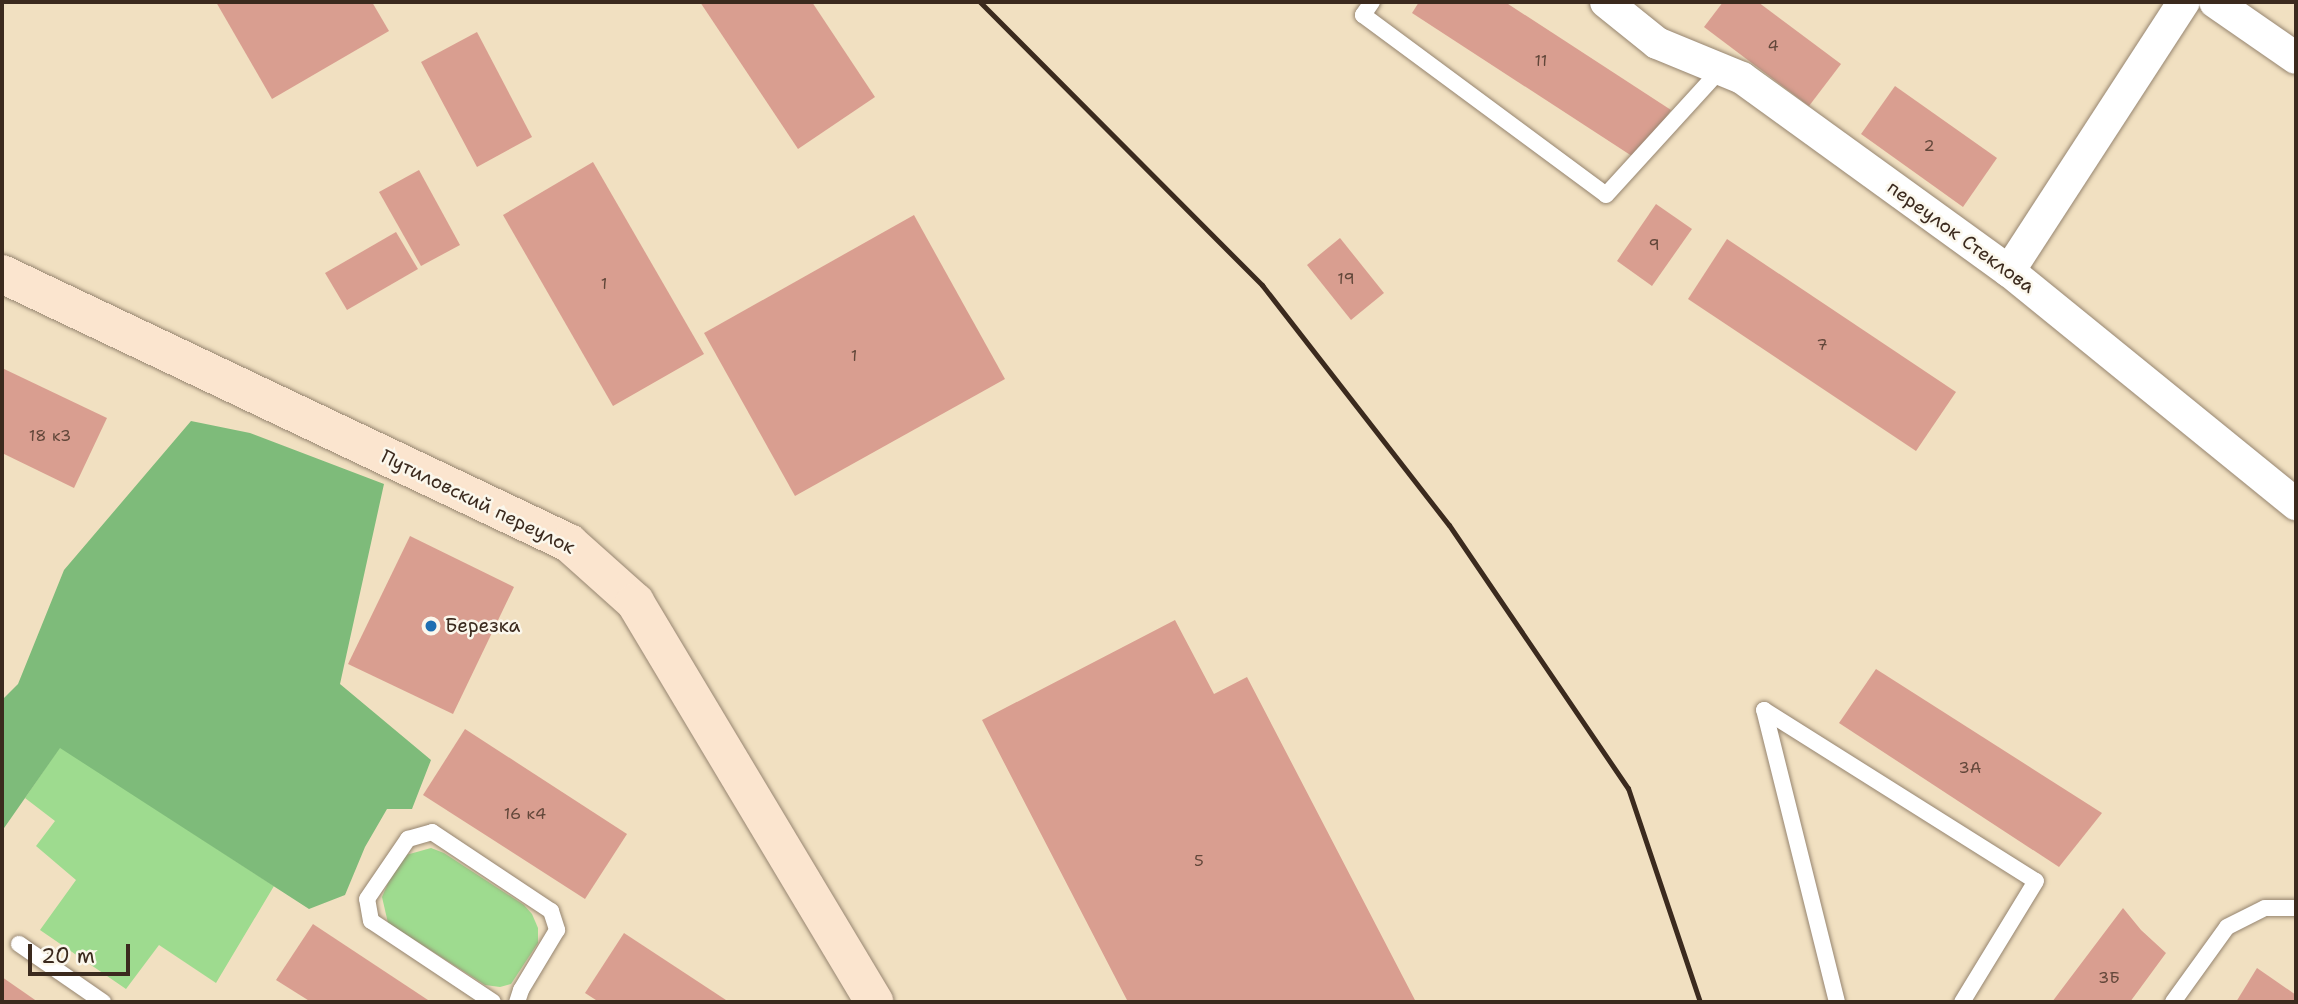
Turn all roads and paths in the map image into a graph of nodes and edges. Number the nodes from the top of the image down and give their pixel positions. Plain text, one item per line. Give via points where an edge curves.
1 (1372, 2) edge
2 (1606, 2) edge
3 (2184, 2) edge
4 (2215, 2) edge
5 (2296, 58) edge
6 (1721, 69) junction
7 (2009, 271) junction
8 (2, 274) edge
9 (2296, 504) edge
10 (2296, 908) edge
11 (19, 944) dead end
12 (103, 1002) edge
13 (493, 1002) edge
14 (517, 1002) edge
15 (874, 1002) edge
16 (1837, 1002) edge
17 (1962, 1002) edge
18 (2173, 1002) edge

1 - 6 lane via 1363,15 1606,195
2 - 6 street, переулок Стеклова via 1657,43
3 - 7 street
4 - 5 street
6 - 7 street, переулок Стеклова via 1742,78
7 - 9 street, переулок Стеклова
8 - 15 main road, Путиловский переулок via 569,543 635,602
10 - 18 lane via 2265,908 2227,928
11 - 12 lane
13 - 14 lane via 371,921 368,899 408,839 432,832 551,911 557,930
16 - 17 lane via 1764,710 2036,881

